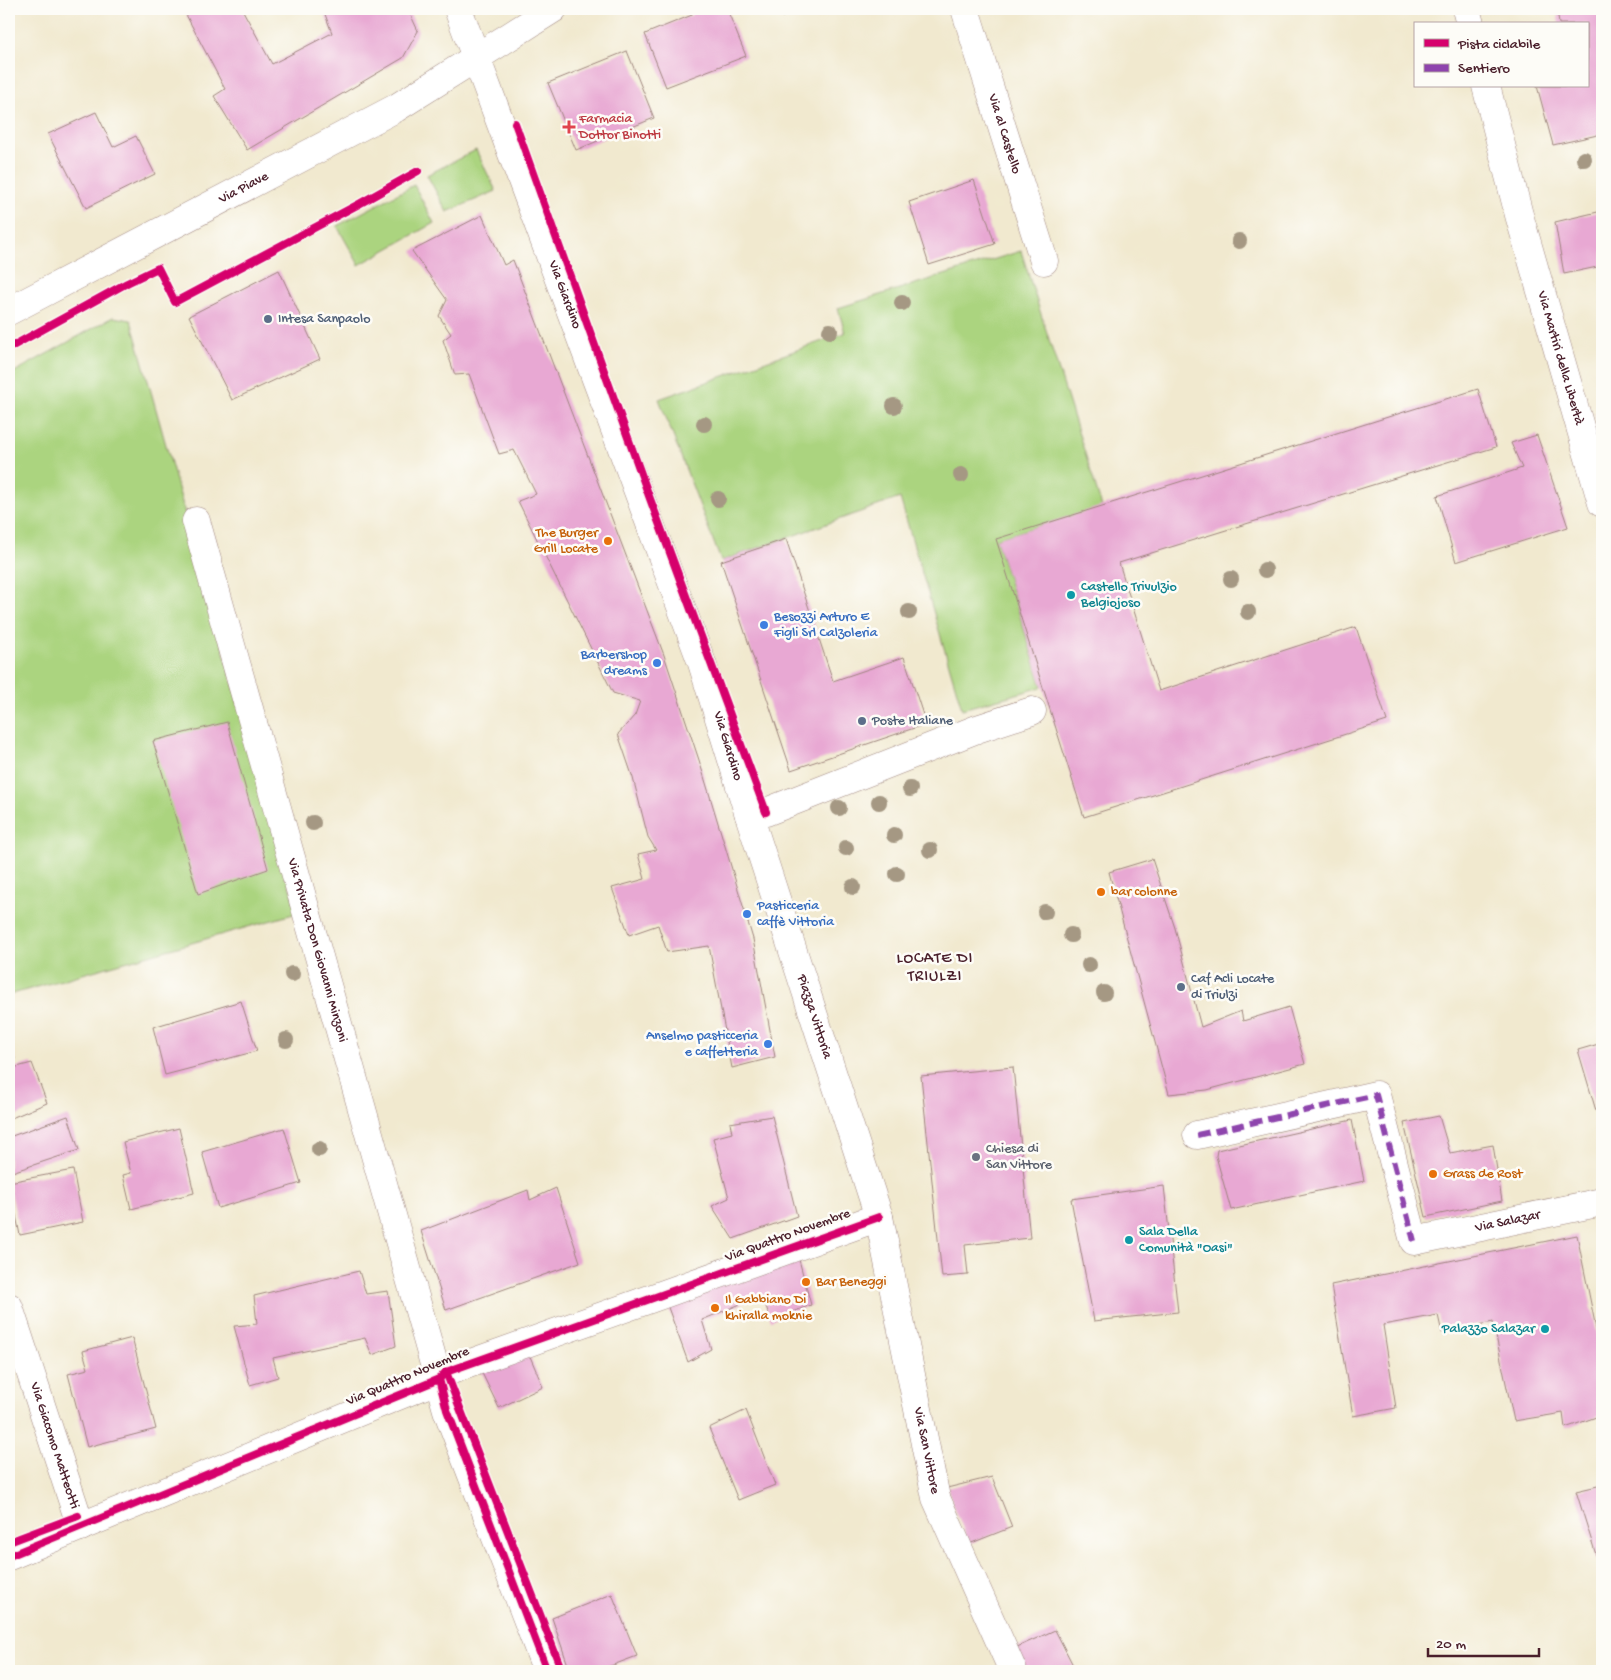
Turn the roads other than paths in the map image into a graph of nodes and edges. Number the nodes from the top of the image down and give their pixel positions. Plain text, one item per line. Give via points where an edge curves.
1 (458, 9) edge
2 (552, 9) edge
3 (965, 9) edge
4 (1466, 9) edge
5 (1469, 22) edge
6 (476, 58) junction
7 (1487, 88) edge
8 (1044, 261) dead end
9 (9, 311) edge
10 (1602, 503) edge
11 (196, 520) dead end
12 (1032, 711) dead end
13 (749, 815) junction
14 (1197, 1135) dead end
15 (1602, 1202) edge
16 (879, 1217) junction
17 (9, 1307) edge
18 (439, 1379) junction
19 (81, 1527) junction
20 (9, 1556) edge
21 (547, 1671) edge
22 (1014, 1671) edge

1 - 6 street, Via Giardino
2 - 6 street, Via Piave
3 - 8 street, Via al Castello
4 - 5 street
6 - 9 street, Via Piave via 396,108
6 - 13 street, Via Giardino via 702,663
7 - 10 street, Via Martiri della Libertà via 1519,215
11 - 18 street, Via Privata Don Giovanni Minzoni
12 - 13 street via 977,728 766,812
13 - 16 street, Piazza Vittoria
14 - 15 street, Via Salazar via 1376,1095 1414,1241
16 - 18 street, Via Quattro Novembre via 446,1372
16 - 22 street, Via San Vittore via 936,1498
17 - 19 street, Via Giacomo Matteotti
18 - 19 street, Via Quattro Novembre
18 - 21 street, Via Privata Don Giovanni Minzoni via 447,1410
19 - 20 street, Via Quattro Novembre

